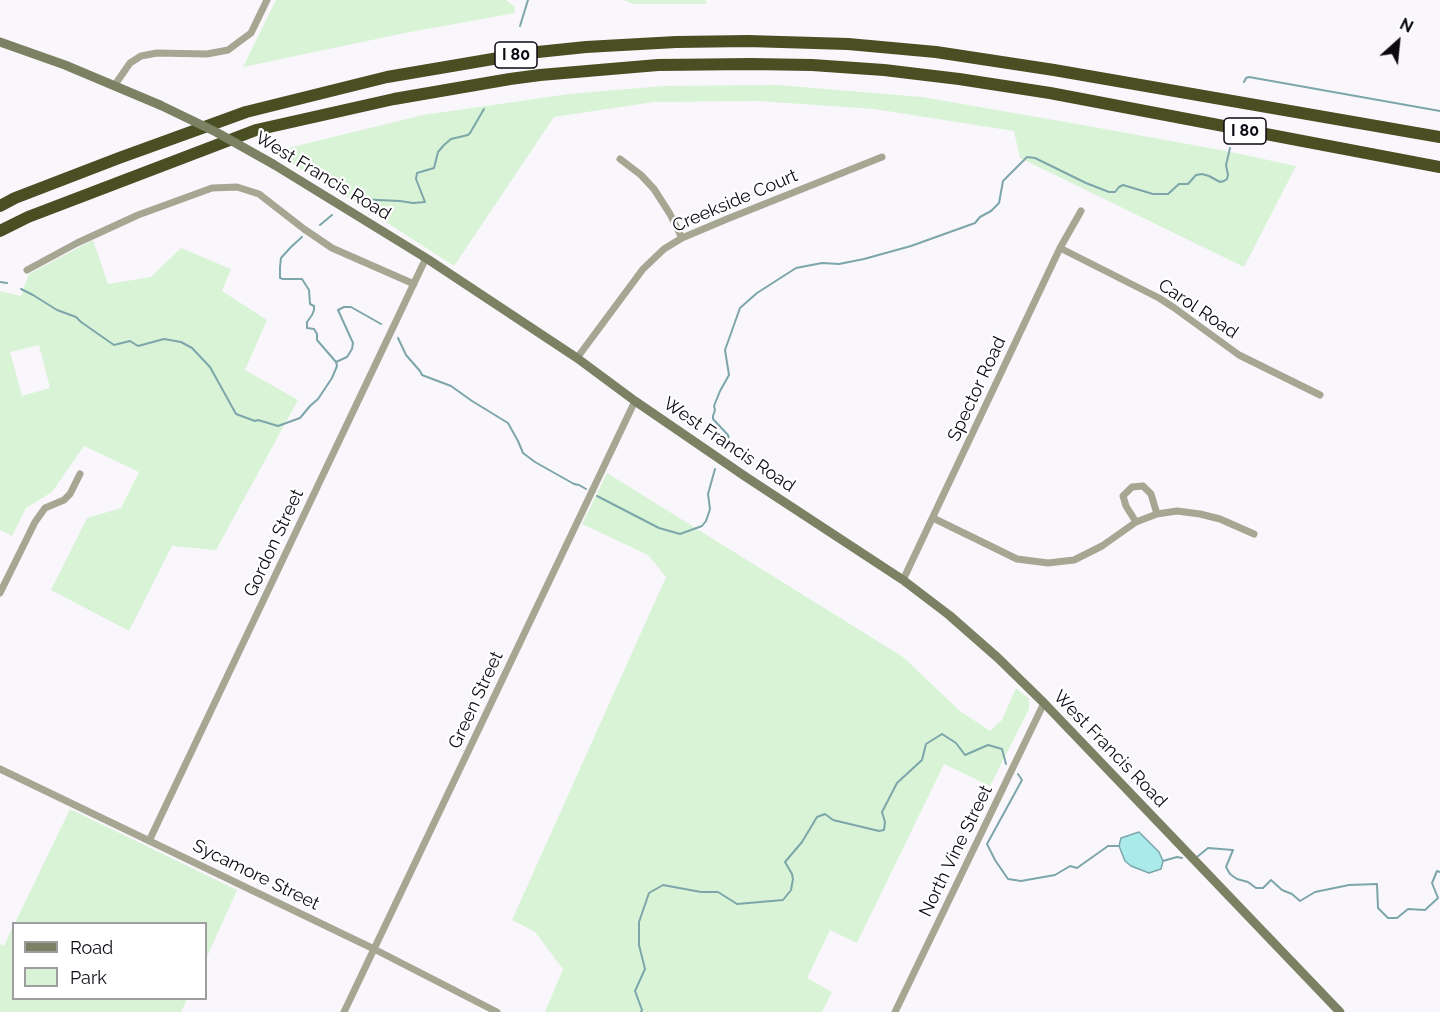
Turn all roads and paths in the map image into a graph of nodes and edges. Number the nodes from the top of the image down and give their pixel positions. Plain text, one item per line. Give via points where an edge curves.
1 (267, 0) edge
2 (0, 42) edge
3 (114, 86) junction
4 (1440, 137) edge
5 (882, 157) dead end
6 (620, 159) dead end
7 (1440, 167) edge
8 (0, 206) edge
9 (1081, 211) dead end
10 (0, 231) edge
11 (682, 238) junction
12 (1060, 248) junction
13 (426, 258) junction
14 (27, 270) dead end
15 (414, 284) junction
16 (577, 358) junction
17 (1320, 395) dead end
18 (635, 401) junction
19 (81, 474) dead end
20 (1158, 514) junction
21 (933, 518) junction
22 (1136, 522) junction
23 (1254, 534) dead end
24 (903, 580) junction
25 (0, 593) edge
26 (1044, 704) junction
27 (0, 769) edge
28 (149, 841) junction
29 (374, 949) junction
30 (344, 1012) edge
31 (497, 1012) edge
32 (895, 1012) edge
33 (1340, 1012) edge

1 - 3 street via 251,33 228,50 141,56 130,63
2 - 3 street, West Francis Road
3 - 13 street, West Francis Road, bridge via 216,132
4 - 8 highway, I 80 via 936,52 828,43 676,42 528,53 387,77 246,112
5 - 11 street, Creekside Court
6 - 11 street via 654,189
7 - 10 highway, I 80 via 959,79 812,65 658,66 510,79 394,99 256,130
9 - 12 street, Spector Road
11 - 16 street, Creekside Court via 644,267
12 - 17 street, Carol Road via 1159,298 1239,355
12 - 21 street, Spector Road
13 - 15 street, Gordon Street
13 - 16 street, West Francis Road
14 - 15 street via 138,214 212,188 237,187 259,194 332,248
15 - 28 street, Gordon Street
16 - 18 street, West Francis Road
18 - 24 street, West Francis Road
18 - 29 street, Green Street
19 - 25 street via 70,494 45,508 35,522
20 - 22 street
20 - 22 street via 1151,494 1143,486 1132,487 1123,496
20 - 23 street via 1200,514
21 - 22 street via 1017,559 1048,563 1074,560
21 - 24 street, Spector Road
24 - 26 street, West Francis Road via 982,644
26 - 32 street, North Vine Street
26 - 33 street, West Francis Road
27 - 28 street, Sycamore Street
28 - 29 street, Sycamore Street
29 - 30 street, Green Street
29 - 31 street, Sycamore Street

